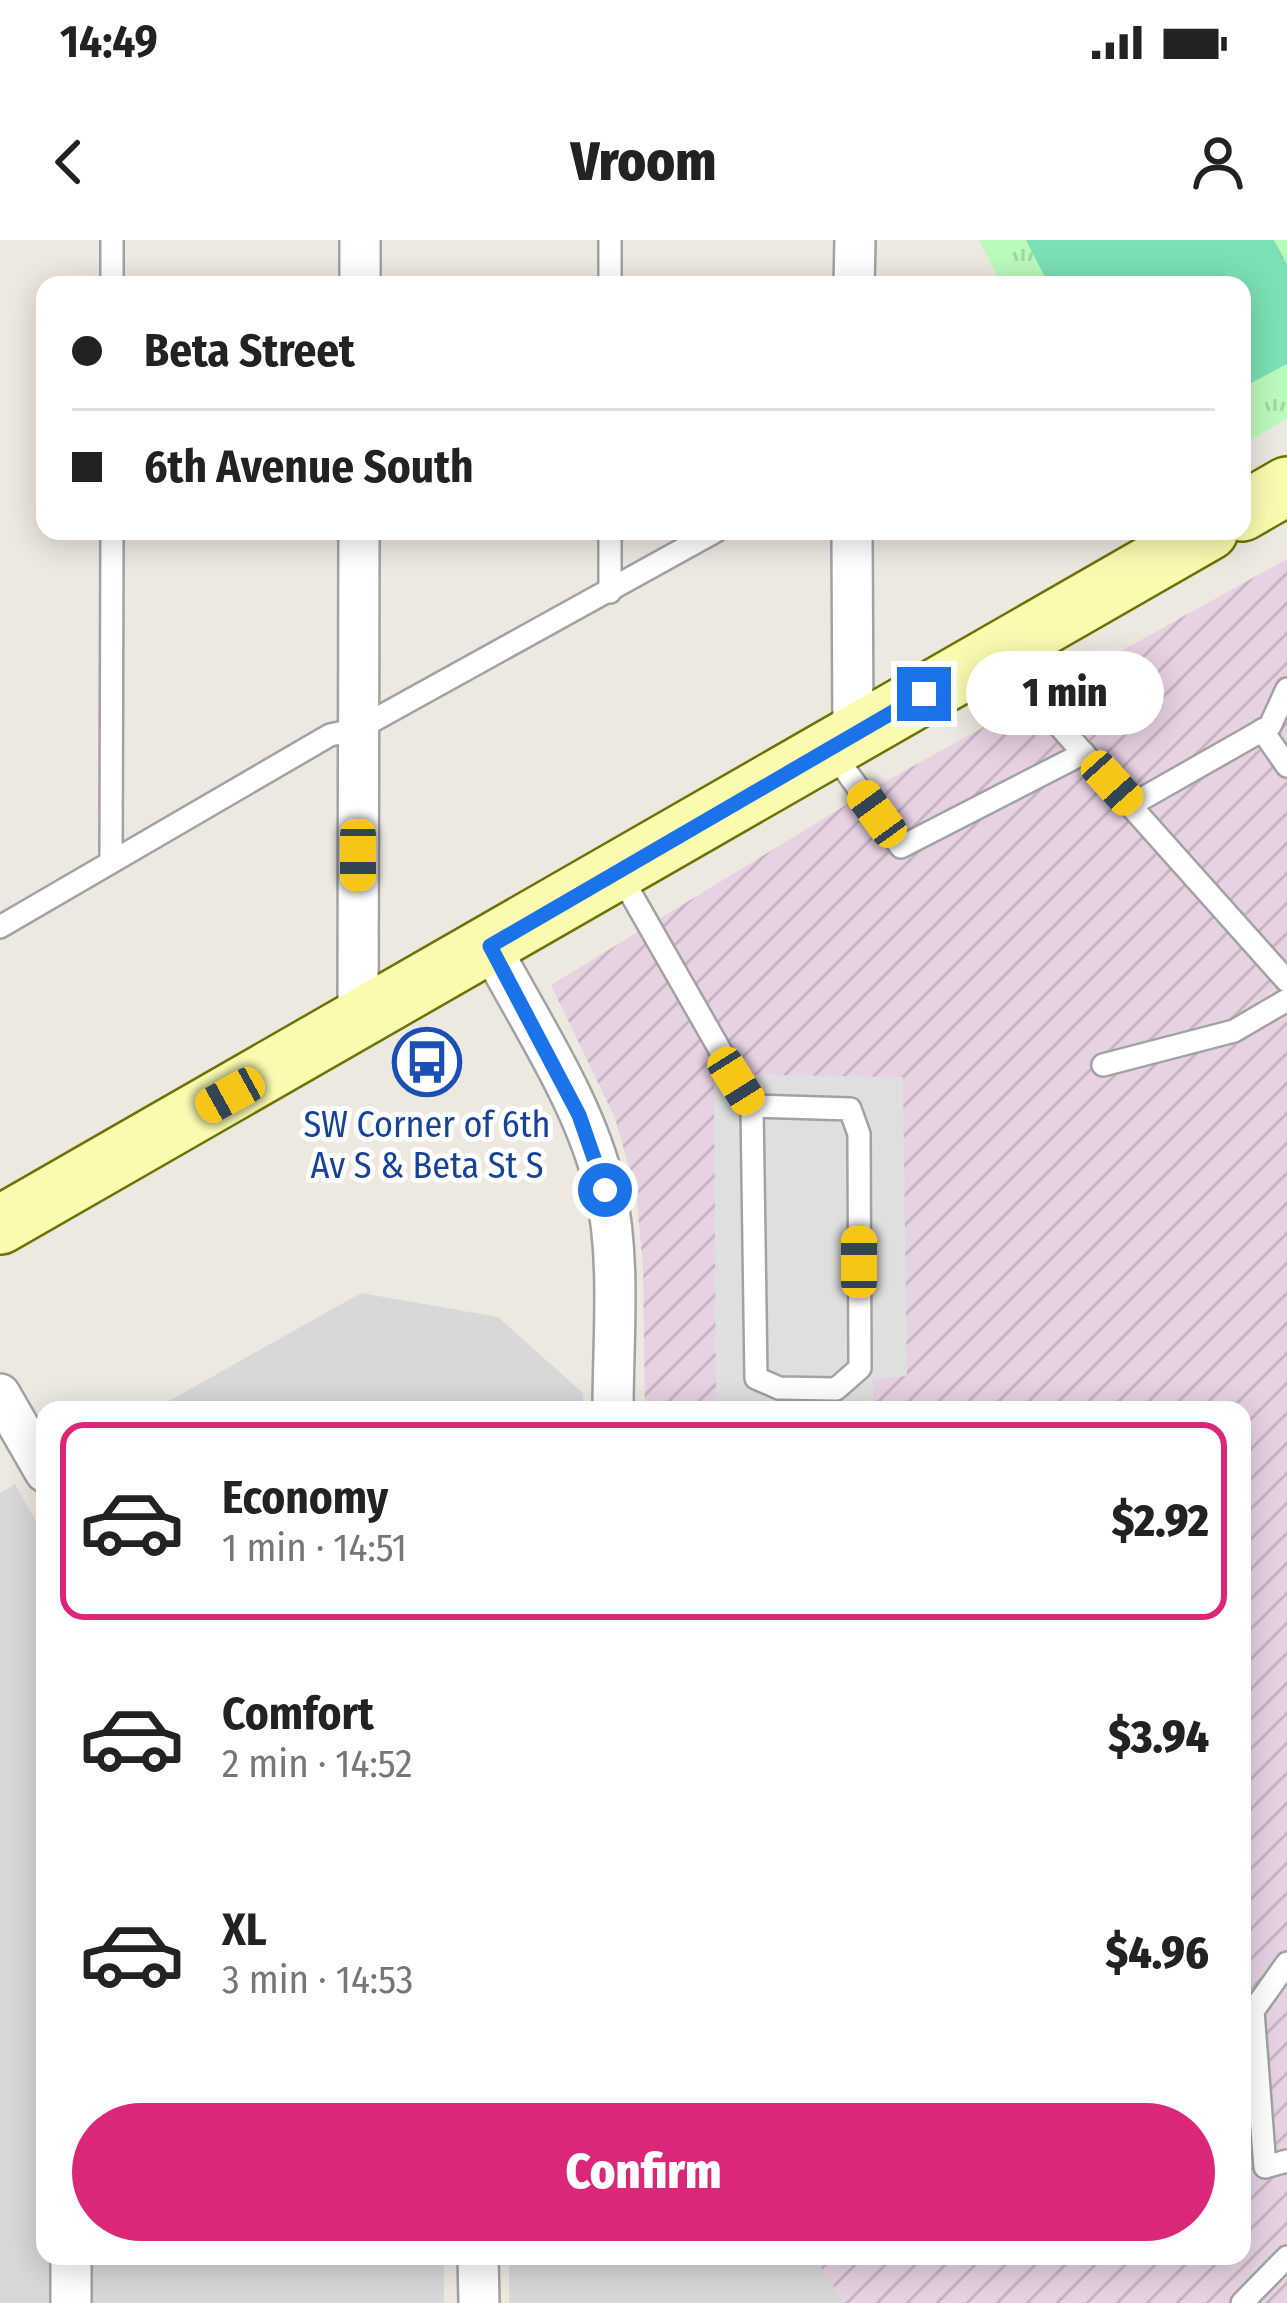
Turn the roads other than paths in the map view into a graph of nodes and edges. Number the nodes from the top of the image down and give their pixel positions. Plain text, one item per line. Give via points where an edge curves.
1 (112, 240) edge
2 (360, 240) edge
3 (610, 240) edge
4 (854, 240) edge
5 (112, 276) edge
6 (360, 276) edge
7 (610, 276) edge
8 (854, 276) edge
9 (1287, 486) edge
10 (1251, 507) edge
11 (112, 540) edge
12 (359, 540) edge
13 (610, 540) edge
14 (700, 540) edge
15 (852, 540) edge
16 (1193, 540) edge
17 (610, 592) junction
18 (995, 654) junction
19 (1287, 689) edge
20 (358, 729) junction
21 (1262, 730) junction
22 (841, 741) junction
23 (1084, 752) junction
24 (1287, 766) edge
25 (1131, 806) junction
26 (111, 862) junction
27 (619, 873) junction
28 (0, 927) edge
29 (490, 946) junction
30 (1287, 981) edge
31 (1287, 1000) edge
32 (358, 1023) junction
33 (1102, 1065) dead end
34 (752, 1106) junction
35 (0, 1225) edge
36 (0, 1394) edge
37 (613, 1401) edge
38 (36, 1456) edge
39 (1287, 1963) edge
40 (1287, 2161) edge
41 (1287, 2258) edge
42 (71, 2265) edge
43 (478, 2265) edge
44 (71, 2303) edge
45 (479, 2303) edge
46 (1242, 2303) edge

1 - 5 lane
2 - 6 street
3 - 7 lane
4 - 8 street
9 - 10 main road
11 - 26 lane
12 - 20 street
13 - 17 lane
14 - 17 lane
15 - 22 street
16 - 18 main road
17 - 20 lane
18 - 22 main road
18 - 23 lane
19 - 21 lane
20 - 26 lane via 330,735
20 - 32 street
21 - 24 lane
21 - 25 lane
22 - 23 lane via 901,847
22 - 27 main road
23 - 25 lane
25 - 30 lane
26 - 28 lane
27 - 29 main road
27 - 34 lane
29 - 32 main road
29 - 37 street via 579,1115 605,1190 613,1241
31 - 33 lane via 1234,1031
32 - 35 main road
34 - 34 lane via 756,1378 778,1388 836,1389 860,1368 859,1134 850,1109
36 - 38 street
39 - 40 lane via 1252,2011 1265,2167
41 - 46 lane
42 - 44 street
43 - 45 street

